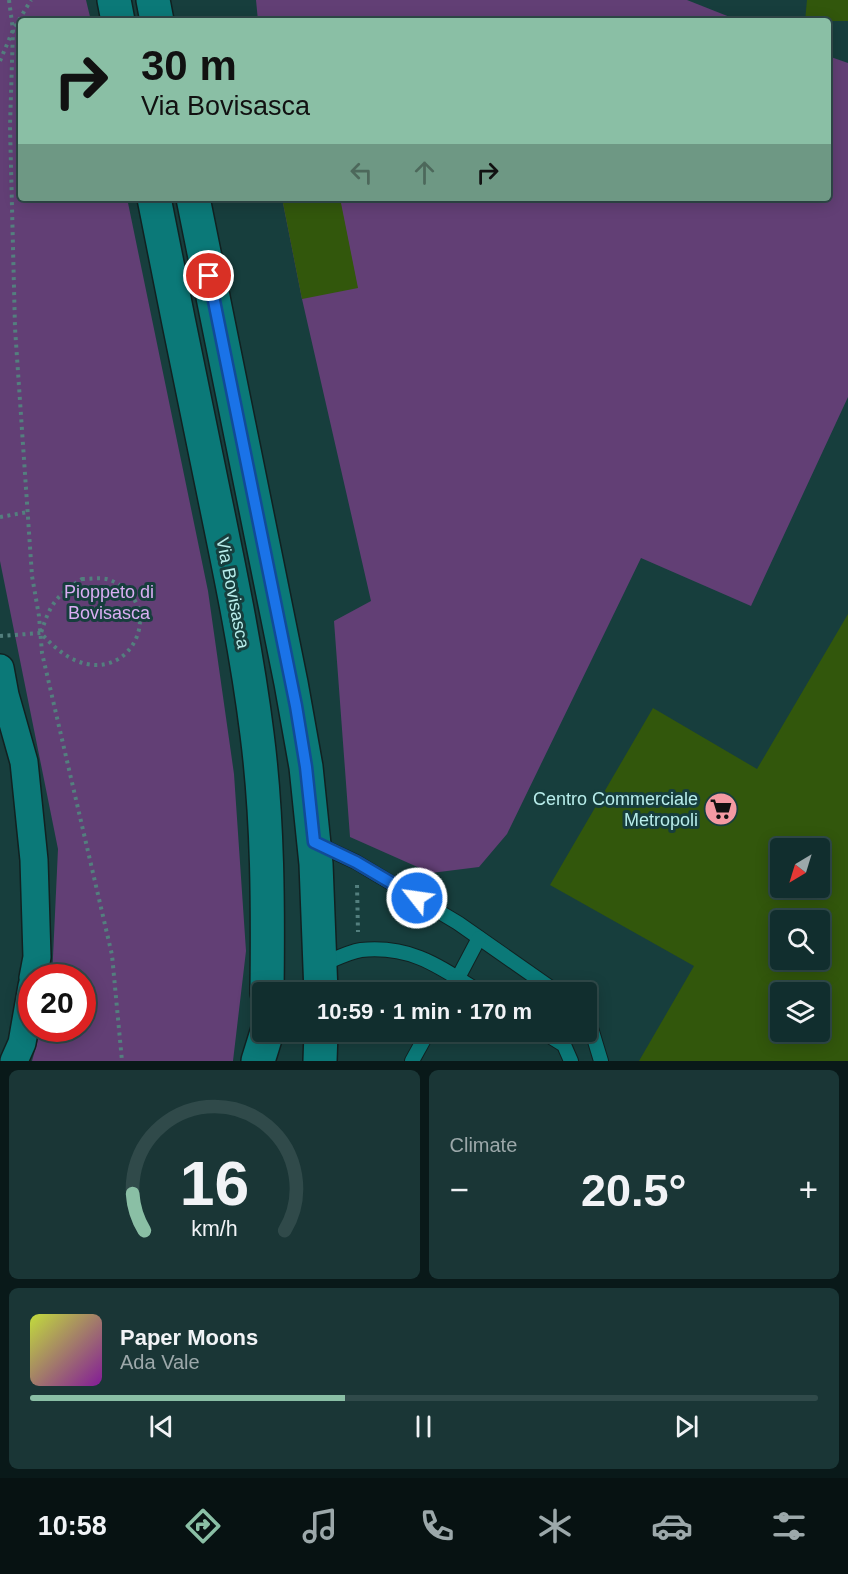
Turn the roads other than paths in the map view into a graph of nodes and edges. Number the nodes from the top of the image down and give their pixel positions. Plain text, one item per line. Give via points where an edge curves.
1 (114, 0) edge
2 (153, 0) edge
3 (117, 18) edge
4 (156, 18) edge
5 (155, 201) edge
6 (194, 201) edge
7 (0, 668) edge
8 (314, 842) junction
9 (479, 938) junction
10 (35, 964) edge
11 (458, 978) junction
12 (321, 979) edge
13 (267, 982) edge
14 (456, 982) edge
15 (464, 982) edge
16 (542, 982) edge
17 (22, 1042) edge
18 (264, 1042) edge
19 (267, 1042) edge
20 (321, 1042) edge
21 (422, 1042) edge
22 (559, 1042) edge
23 (595, 1042) edge
24 (14, 1061) edge
25 (258, 1061) edge
26 (266, 1061) edge
27 (320, 1061) edge
28 (412, 1061) edge
29 (571, 1061) edge
30 (601, 1061) edge

1 - 3 street
2 - 4 street
5 - 13 street, Via Bovisasca via 252,694 264,821
6 - 8 street via 296,706
7 - 10 street via 24,762 34,860
8 - 9 lane via 356,862
8 - 12 street
9 - 11 lane
9 - 16 lane
11 - 12 lane via 404,951 359,950
11 - 14 lane
11 - 15 lane
17 - 24 street
18 - 25 street
19 - 26 street
20 - 27 street
21 - 28 lane
22 - 29 lane
23 - 30 lane

